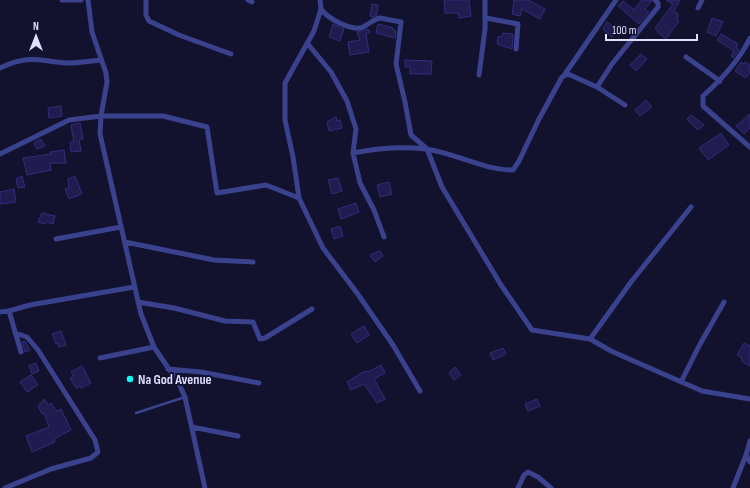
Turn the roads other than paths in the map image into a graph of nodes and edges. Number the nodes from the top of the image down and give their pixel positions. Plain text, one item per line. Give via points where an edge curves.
1 (62, 0) edge
2 (81, 0) edge
3 (88, 0) edge
4 (146, 0) edge
5 (320, 0) edge
6 (485, 0) edge
7 (616, 0) edge
8 (655, 0) edge
9 (702, 0) edge
10 (698, 8) dead end
11 (321, 9) junction
12 (486, 18) junction
13 (750, 38) edge
14 (307, 43) junction
15 (516, 49) dead end
16 (231, 54) dead end
17 (686, 57) dead end
18 (102, 60) junction
19 (0, 68) edge
20 (565, 74) junction
21 (479, 76) dead end
22 (720, 81) junction
23 (597, 87) junction
24 (625, 105) dead end
25 (101, 116) junction
26 (750, 148) edge
27 (427, 149) junction
28 (353, 153) junction
29 (0, 154) edge
30 (299, 198) junction
31 (691, 208) dead end
32 (121, 227) junction
33 (384, 237) dead end
34 (56, 239) dead end
35 (126, 242) junction
36 (253, 262) dead end
37 (134, 287) junction
38 (138, 302) junction
39 (724, 302) dead end
40 (312, 309) dead end
41 (9, 311) junction
42 (0, 312) edge
43 (15, 333) junction
44 (590, 339) junction
45 (154, 347) junction
46 (21, 352) dead end
47 (100, 358) dead end
48 (168, 369) junction
49 (681, 382) junction
50 (259, 383) dead end
51 (420, 391) dead end
52 (185, 397) junction
53 (750, 399) edge
54 (136, 413) dead end
55 (192, 427) junction
56 (238, 436) dead end
57 (750, 441) edge
58 (746, 455) junction
59 (750, 462) edge
60 (5, 488) edge
61 (204, 488) edge
62 (518, 488) edge
63 (551, 488) edge
64 (733, 488) edge

1 - 2 street
3 - 18 street via 92,32
4 - 16 street via 149,21
5 - 11 street
6 - 12 street
7 - 20 street
8 - 23 street via 658,6
9 - 10 street
11 - 14 street
11 - 27 street via 326,16 355,27 363,27 380,18 401,22 396,64 411,136
12 - 15 street via 518,24
12 - 21 street
13 - 22 street via 742,53
14 - 28 street via 331,72 346,101 356,129
14 - 30 street via 285,83 286,120
17 - 22 street
18 - 19 street via 68,63 25,59 16,60
18 - 25 street via 107,82
20 - 23 street
20 - 27 street via 539,119 515,169 504,169
22 - 26 street via 703,96 703,106
23 - 24 street
25 - 29 street via 69,120
25 - 30 street via 163,116 208,127 217,193 266,185
25 - 32 street via 100,134
27 - 28 street via 384,147
27 - 44 street via 442,187 501,285 532,330
28 - 33 street via 360,183
30 - 51 street via 323,248 389,338
31 - 44 street via 631,282
32 - 34 street
32 - 35 street
35 - 36 street via 214,260
35 - 37 street
37 - 38 street
37 - 41 street
38 - 40 street via 225,321 253,322 260,339
38 - 45 street
39 - 49 street
41 - 42 street
41 - 43 street
43 - 46 street
43 - 60 street via 32,342 95,440 98,452 91,458 51,469
44 - 49 street
45 - 47 street
45 - 48 street
48 - 50 street via 201,372
48 - 52 street
49 - 53 street via 702,391
52 - 54 lane
52 - 55 street
55 - 56 street
55 - 61 street
57 - 58 street
58 - 59 street
58 - 64 street
62 - 63 street via 528,472

